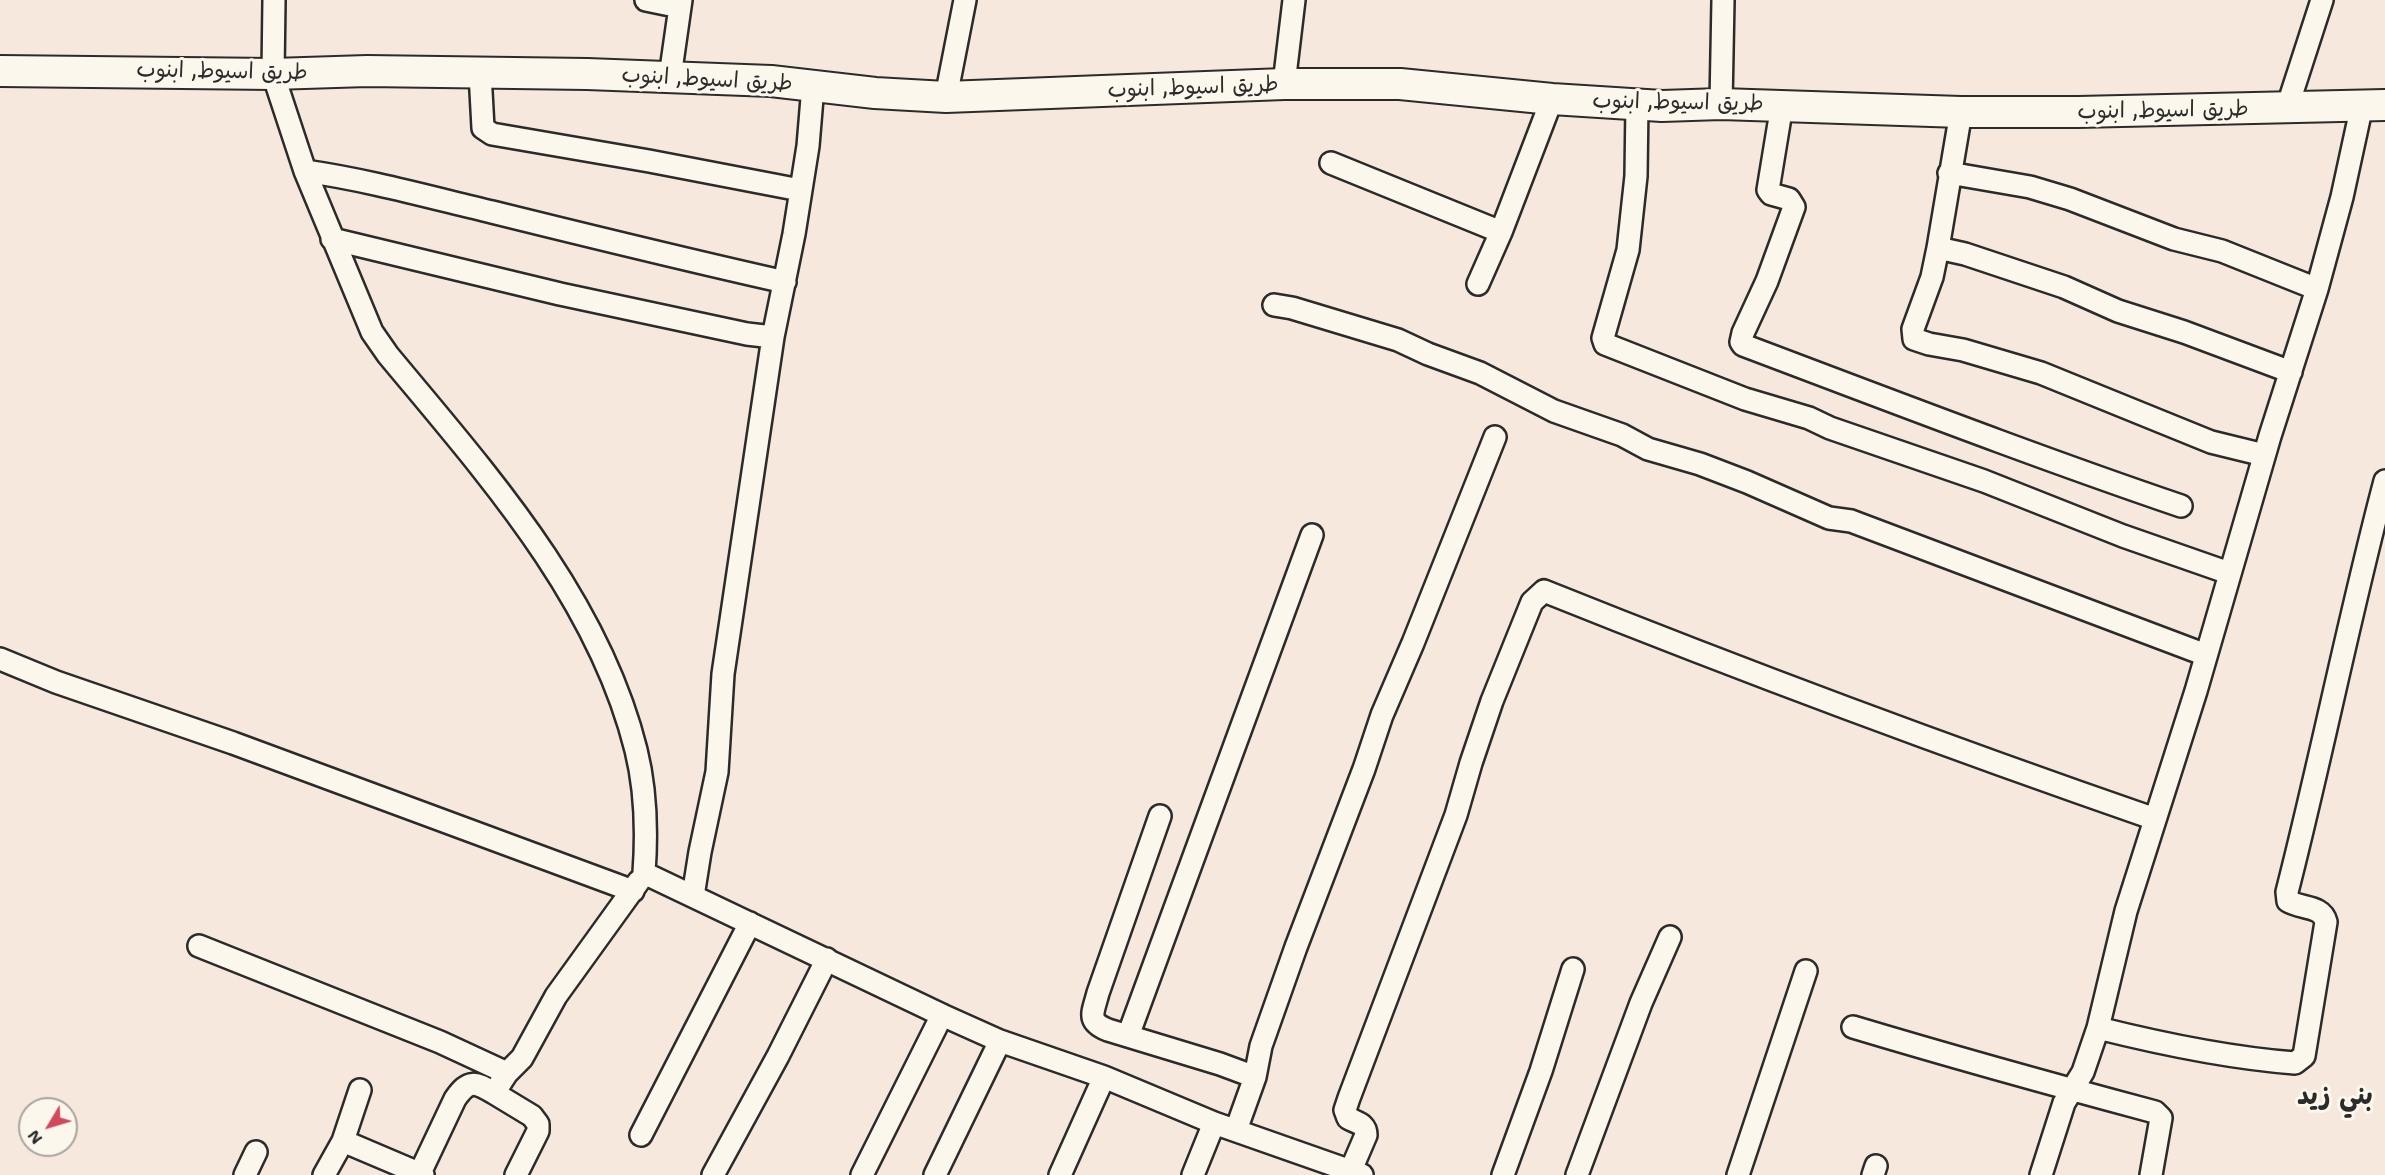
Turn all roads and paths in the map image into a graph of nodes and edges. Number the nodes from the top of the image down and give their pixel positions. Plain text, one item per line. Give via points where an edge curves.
1 (274, 0) edge
2 (646, 0) edge
3 (965, 0) edge
4 (1294, 0) edge
5 (1723, 0) edge
6 (2322, 0) edge
7 (681, 3) edge
8 (0, 70) edge
9 (480, 73) junction
10 (273, 74) junction
11 (670, 77) junction
12 (1284, 84) junction
13 (813, 86) junction
14 (946, 97) junction
15 (1552, 99) junction
16 (1637, 104) junction
17 (1721, 104) junction
18 (1782, 105) junction
19 (2374, 105) edge
20 (2287, 108) junction
21 (1961, 112) junction
22 (1331, 163) dead end
23 (305, 171) junction
24 (1949, 173) junction
25 (800, 190) junction
26 (1501, 232) junction
27 (332, 239) junction
28 (1938, 248) junction
29 (785, 282) junction
30 (1478, 284) dead end
31 (2317, 289) junction
32 (1274, 305) dead end
33 (773, 337) junction
34 (2291, 372) junction
35 (1495, 437) dead end
36 (2264, 455) junction
37 (2385, 481) edge
38 (2181, 506) dead end
39 (1312, 535) dead end
40 (2229, 573) junction
41 (2206, 655) junction
42 (0, 659) edge
43 (1160, 816) dead end
44 (2155, 819) junction
45 (644, 873) junction
46 (633, 891) junction
47 (693, 896) junction
48 (750, 923) junction
49 (1670, 937) dead end
50 (199, 946) dead end
51 (827, 959) junction
52 (1573, 969) dead end
53 (1806, 971) dead end
54 (942, 1015) junction
55 (1853, 1027) dead end
56 (2098, 1028) junction
57 (1128, 1036) junction
58 (1000, 1041) junction
59 (507, 1073) junction
60 (1104, 1077) junction
61 (1255, 1077) junction
62 (360, 1090) dead end
63 (2072, 1090) junction
64 (494, 1093) junction
65 (1214, 1123) junction
66 (1236, 1130) junction
67 (641, 1135) dead end
68 (343, 1141) junction
69 (256, 1152) dead end
70 (1346, 1172) edge
71 (421, 1174) edge
72 (245, 1175) edge
73 (324, 1175) edge
74 (516, 1175) edge
75 (713, 1175) edge
76 (862, 1175) edge
77 (935, 1175) edge
78 (1060, 1175) edge
79 (1193, 1175) edge
80 (1503, 1175) edge
81 (1577, 1175) edge
82 (1738, 1175) edge
83 (2041, 1175) edge
84 (2151, 1175) edge

1 - 10 street
2 - 7 street
3 - 14 street
4 - 12 street
5 - 17 street
6 - 20 street
7 - 11 street
8 - 10 street, طريق اسيوط, ابنوب
9 - 10 street, طريق اسيوط, ابنوب
9 - 11 street, طريق اسيوط, ابنوب
9 - 25 street via 483,128 492,134
10 - 23 street
11 - 13 street, طريق اسيوط, ابنوب
12 - 14 street, طريق اسيوط, ابنوب
12 - 15 street, طريق اسيوط, ابنوب via 1400,84
13 - 14 street, طريق اسيوط, ابنوب
13 - 25 street
15 - 16 street, طريق اسيوط, ابنوب
15 - 26 street
16 - 17 street, طريق اسيوط, ابنوب
16 - 40 street via 1636,176 1629,241 1603,338 1605,344 1745,399 1809,418
17 - 18 street, طريق اسيوط, ابنوب
18 - 21 street, طريق اسيوط, ابنوب
18 - 38 street via 1768,190 1789,199 1794,207 1743,333 1743,345
19 - 20 street, طريق اسيوط, ابنوب
19 - 31 street via 2342,197
20 - 21 street, طريق اسيوط, ابنوب
21 - 24 street
22 - 26 street
23 - 27 street
23 - 29 street via 355,178
24 - 28 street
24 - 31 street via 2030,187 2070,199 2174,239 2222,251
25 - 29 street
26 - 30 street
27 - 33 street via 560,294
27 - 45 street via 372,332 510,506 565,586 595,639 637,751 645,801
28 - 34 street via 2081,293 2118,311
28 - 36 street via 1932,278 1913,329 1914,339 2041,374 2211,442
29 - 33 street
31 - 34 street
32 - 41 street via 1398,340 1648,449 1700,464 1829,518 1851,521
33 - 47 street via 723,674 717,772
34 - 36 street
35 - 61 street via 1382,714 1261,1046
36 - 40 street
37 - 56 street via 2287,892 2288,902 2322,913 2326,922 2304,1056 2295,1063 2256,1058
39 - 57 street
40 - 41 street
41 - 44 street
42 - 46 street
43 - 57 street via 1092,1015 1096,1025
44 - 56 street via 2126,911
44 - 70 street via 1936,742 1544,591 1532,602 1492,701 1456,815 1349,1098 1345,1110 1348,1118 1363,1125 1366,1135
45 - 46 street
45 - 47 street
46 - 59 street via 556,996 522,1058
47 - 48 street
48 - 51 street
48 - 67 street
49 - 81 street
50 - 59 street via 440,1042
51 - 54 street
51 - 75 street
52 - 80 street
53 - 82 street
54 - 58 street
54 - 76 street
55 - 63 street
56 - 63 street via 2083,1072
57 - 61 street
58 - 60 street
58 - 77 street
59 - 64 street
60 - 65 street
60 - 78 street
61 - 66 street
62 - 68 street
63 - 83 street via 2064,1103
63 - 84 street via 2158,1114 2161,1122
64 - 71 street via 479,1084 462,1088
64 - 74 street via 532,1116 538,1124
65 - 66 street
65 - 79 street
66 - 70 street
68 - 71 street
68 - 73 street
69 - 72 street

